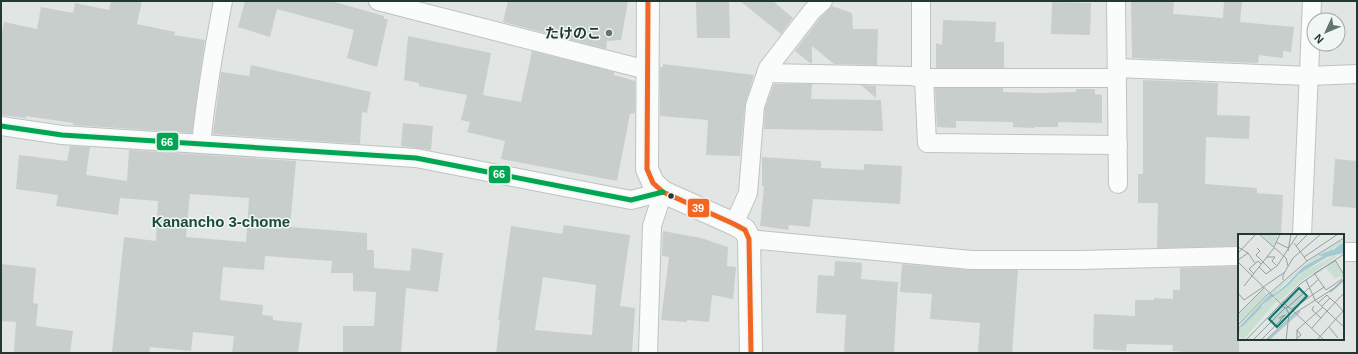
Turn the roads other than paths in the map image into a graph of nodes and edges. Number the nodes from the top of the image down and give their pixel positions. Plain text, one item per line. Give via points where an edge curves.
1 (223, 1) edge
2 (378, 1) edge
3 (648, 1) edge
4 (823, 1) edge
5 (920, 1) edge
6 (1116, 1) edge
7 (1312, 1) edge
8 (647, 70) junction
9 (766, 73) junction
10 (1117, 73) junction
11 (1357, 74) edge
12 (1309, 76) junction
13 (922, 78) junction
14 (1, 126) edge
15 (201, 144) junction
16 (1118, 145) junction
17 (1118, 184) dead end
18 (663, 192) junction
19 (742, 231) junction
20 (1302, 234) edge
21 (1344, 252) edge
22 (1357, 252) edge
23 (1238, 256) edge
24 (648, 353) edge
25 (750, 353) edge

1 - 15 street
2 - 8 street
3 - 8 main road
4 - 9 street via 812,11
5 - 13 street
6 - 10 street
7 - 12 street
8 - 18 main road via 647,169 653,183
9 - 13 street
9 - 19 street via 755,106 748,193
10 - 12 street
10 - 13 street
10 - 16 street
11 - 12 street
12 - 20 street
13 - 16 street via 927,142
14 - 15 street via 62,135
15 - 18 street via 416,158 631,200
16 - 17 street
18 - 19 main road
18 - 24 street via 652,226
19 - 23 street via 972,260
19 - 25 main road
21 - 22 street

